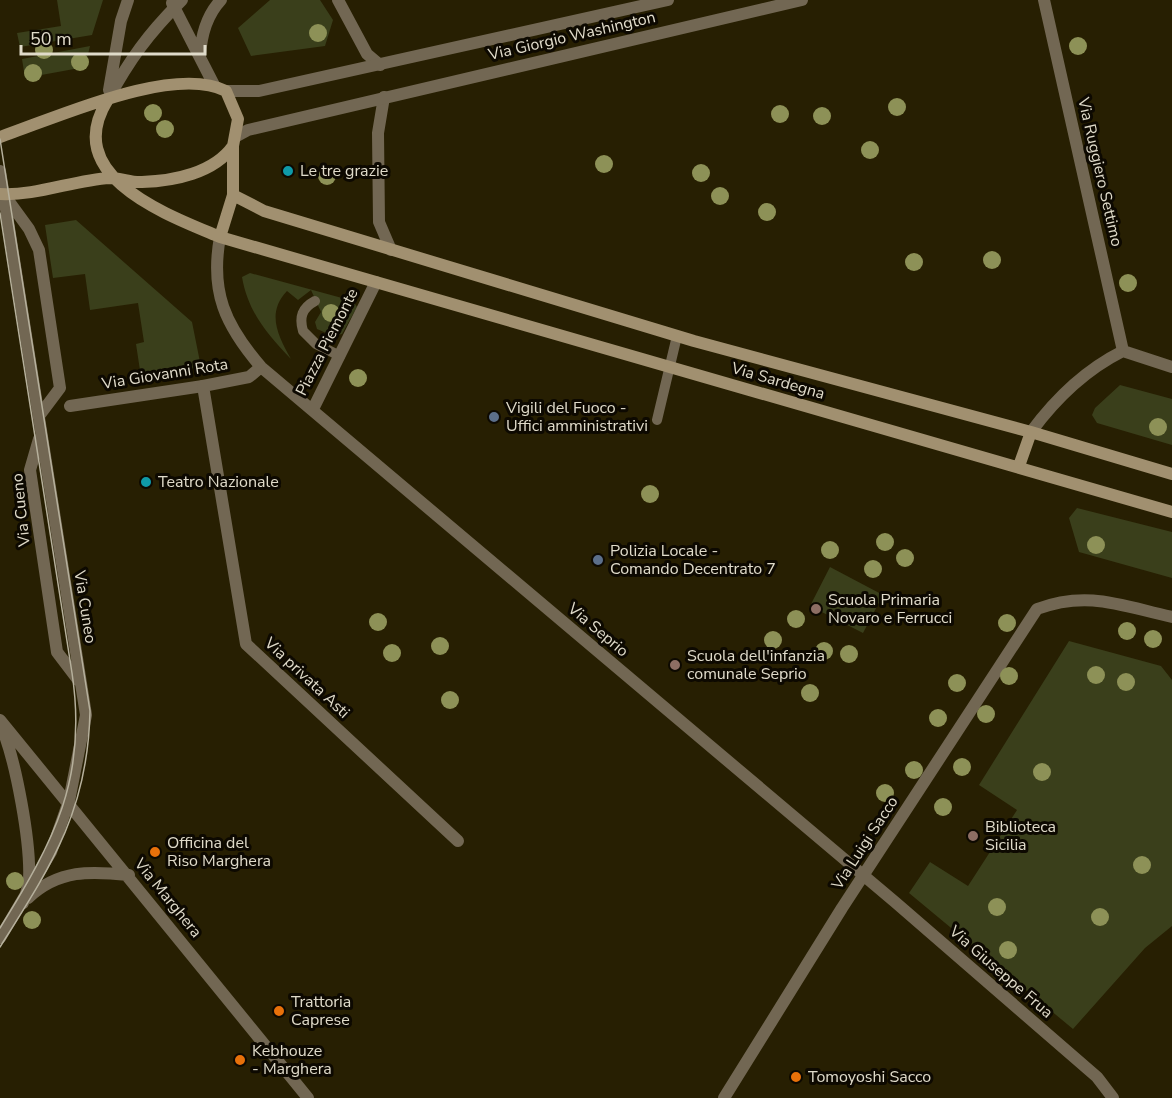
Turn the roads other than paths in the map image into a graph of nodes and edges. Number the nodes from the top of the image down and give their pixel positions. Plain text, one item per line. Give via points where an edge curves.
1 (128, 0) edge
2 (221, 0) edge
3 (338, 0) edge
4 (668, 0) edge
5 (802, 0) edge
6 (1044, 0) edge
7 (176, 3) edge
8 (200, 58) junction
9 (380, 65) junction
10 (214, 85) junction
11 (226, 91) junction
12 (384, 97) junction
13 (107, 101) junction
14 (0, 137) edge
15 (234, 141) junction
16 (0, 171) edge
17 (112, 178) junction
18 (2, 194) edge
19 (234, 195) junction
20 (220, 237) junction
21 (391, 250) junction
22 (376, 282) junction
23 (315, 301) dead end
24 (677, 336) junction
25 (1123, 351) junction
26 (340, 357) junction
27 (261, 367) junction
28 (669, 367) junction
29 (1172, 367) edge
30 (203, 386) junction
31 (70, 406) dead end
32 (313, 409) junction
33 (39, 416) junction
34 (657, 420) dead end
35 (1031, 432) junction
36 (41, 434) junction
37 (1019, 466) junction
38 (1172, 474) edge
39 (1172, 512) edge
40 (1172, 617) edge
41 (80, 682) junction
42 (0, 721) edge
43 (69, 801) junction
44 (458, 841) dead end
45 (129, 876) junction
46 (862, 876) junction
47 (23, 903) junction
48 (0, 938) edge
49 (308, 1098) edge
50 (724, 1098) edge
51 (1113, 1098) edge

1 - 13 street, Piazza Piemonte
2 - 8 street via 201,38
3 - 9 street via 367,54
4 - 9 street, Via Giorgio Washington
5 - 12 street, Via Giorgio Washington
6 - 25 street, Via Ruggiero Settimo
7 - 8 street, Piazza Piemonte
7 - 13 street, Piazza Piemonte via 129,60
8 - 10 street, Piazza Piemonte
9 - 11 street via 259,91
10 - 11 main road
10 - 13 main road via 157,85
11 - 15 main road, Piazza Piemonte via 238,119
12 - 15 street via 248,130
12 - 21 street via 378,133 379,222
13 - 14 main road
13 - 17 main road, Piazza Piemonte via 98,122 97,143
15 - 17 main road via 224,159 198,171 141,182
15 - 19 main road, Piazza Piemonte
16 - 18 street
17 - 18 main road
17 - 20 main road, Piazza Piemonte via 157,210
18 - 33 street
18 - 33 street via 29,229 41,261 60,388
19 - 20 main road, Piazza Piemonte
19 - 21 main road via 264,211
20 - 22 main road, Piazza Piemonte
20 - 27 street, Piazza Piemonte via 215,264 222,307 232,329
21 - 24 main road, Via Sardegna
22 - 26 street, Piazza Piemonte
22 - 28 main road, Via Sardegna
23 - 26 lane via 302,313 303,331 316,344
24 - 28 lane
24 - 35 main road, Via Sardegna
25 - 29 street
25 - 35 street via 1096,364 1050,407
26 - 32 street, Piazza Piemonte
27 - 30 street, Via Giovanni Rota via 249,377
27 - 32 street, Piazza Piemonte
28 - 34 lane
28 - 37 main road, Via Sardegna
30 - 31 street, Via Giovanni Rota
30 - 44 street, Via privata Asti via 246,644
32 - 46 street, Via Seprio
33 - 36 street, Via Cuneo
35 - 37 main road
35 - 38 main road, Via Sardegna
36 - 41 street, Via Cuneo
36 - 41 street, Via Cueno via 30,470 57,652
37 - 39 main road, Via Sardegna
40 - 46 street, Via Luigi Sacco via 1091,599 1073,599 1037,609
41 - 43 street, Via Cuneo via 86,715
42 - 43 street, Via Marghera
42 - 47 street, Via Marghera via 11,752 25,835 29,881
43 - 45 street, Via Marghera
43 - 47 street, Via Cuneo via 58,838
45 - 47 street via 78,872 46,885
45 - 49 street, Via Marghera
46 - 50 street, Via Luigi Sacco
46 - 51 street, Via Giuseppe Frua via 1097,1077
47 - 48 street

